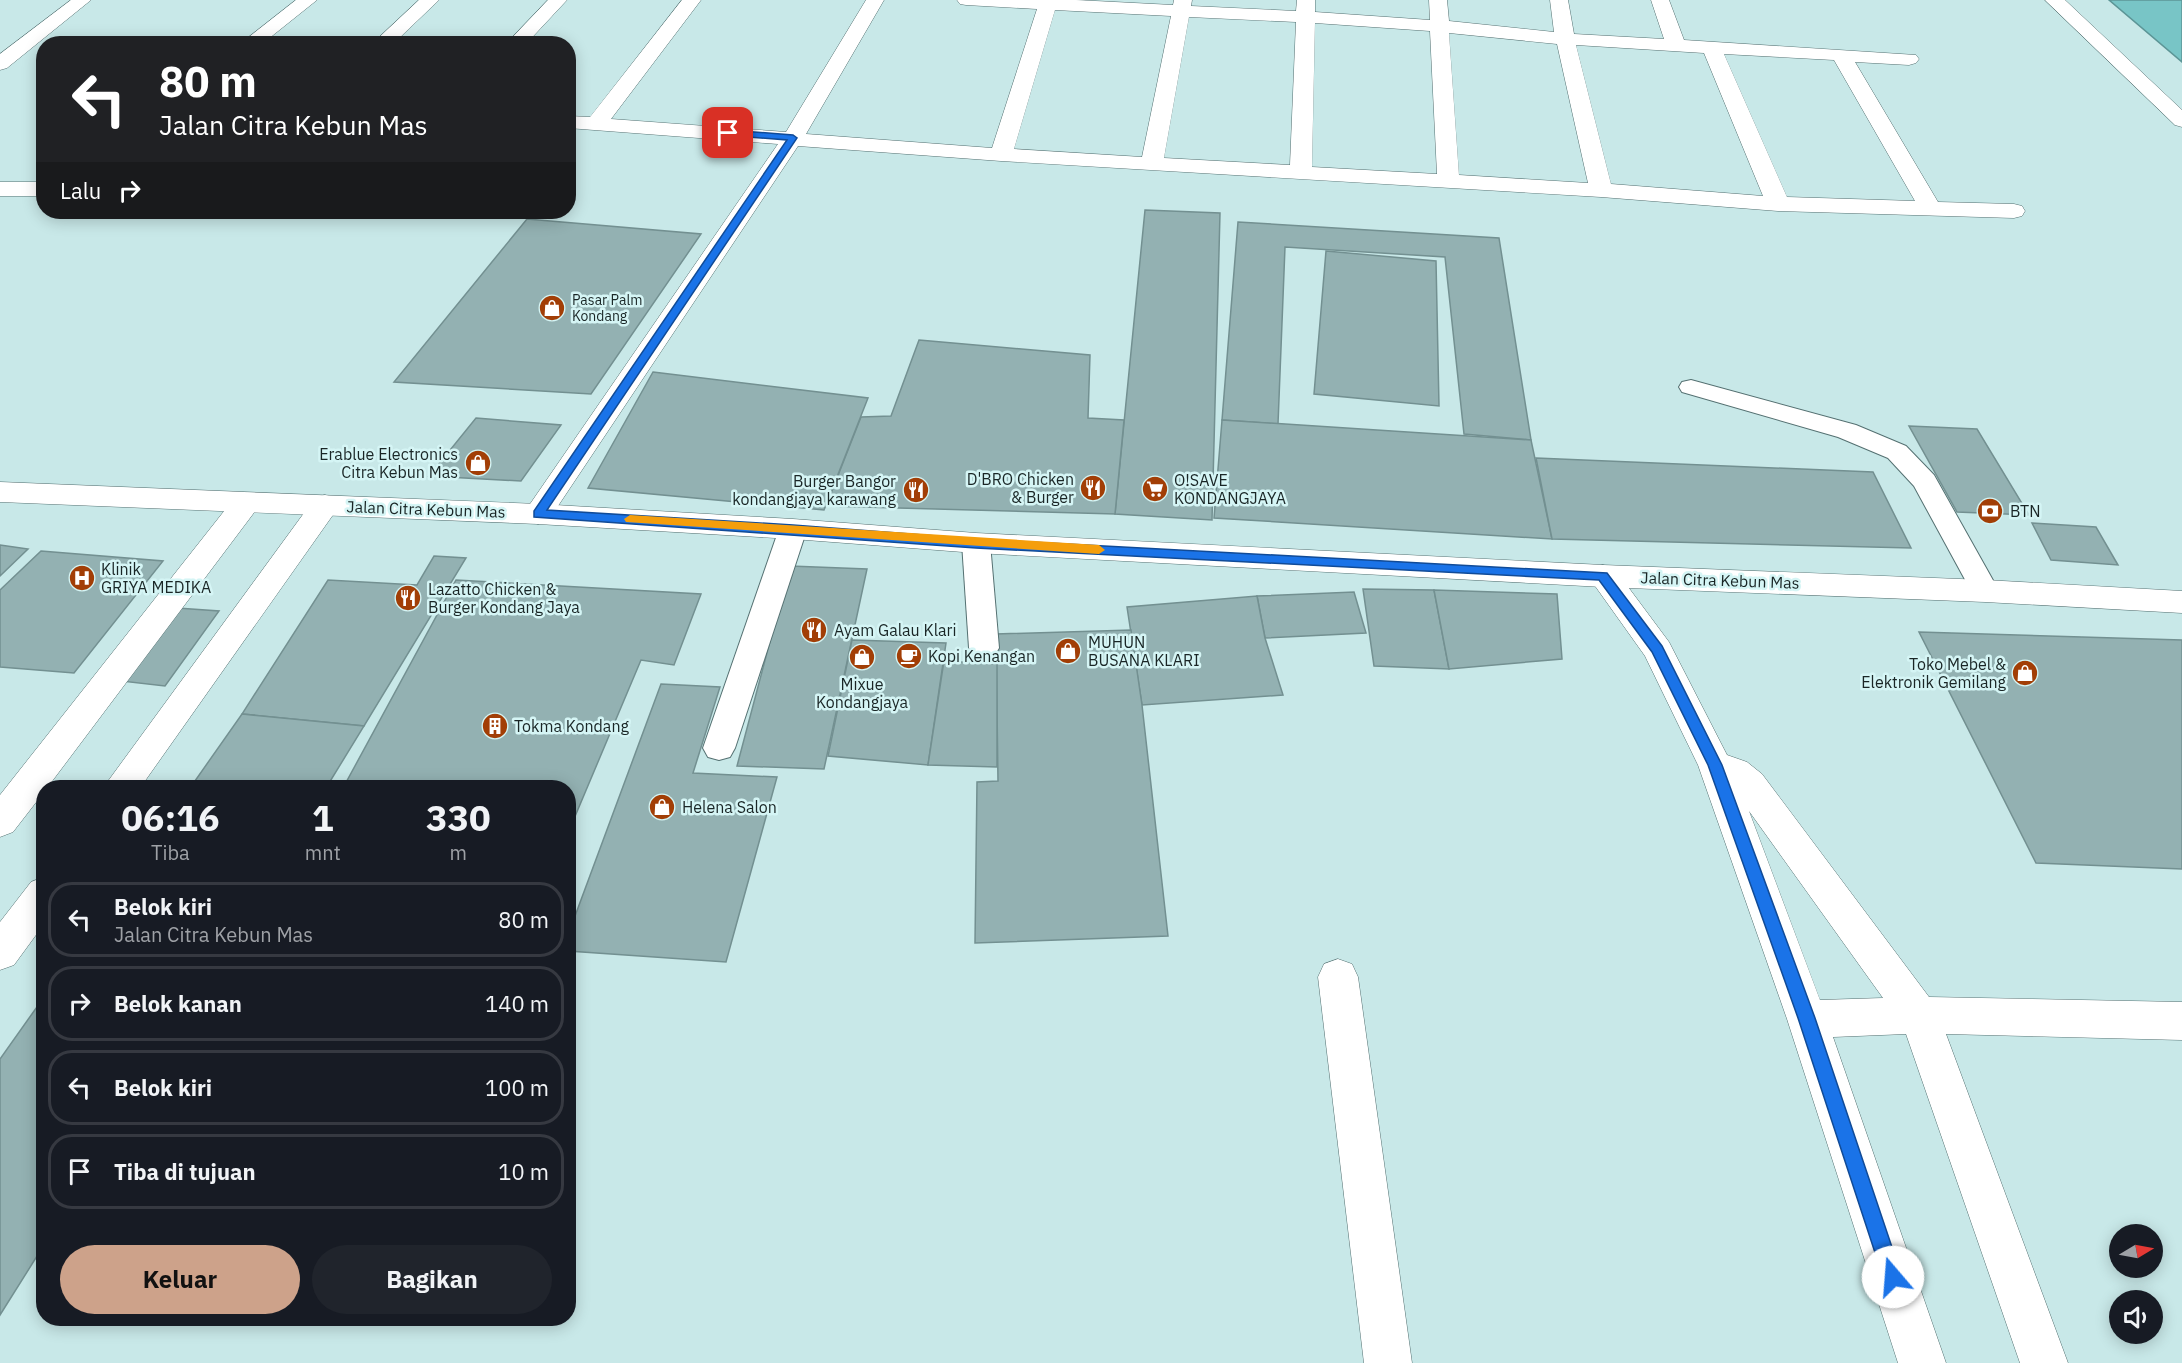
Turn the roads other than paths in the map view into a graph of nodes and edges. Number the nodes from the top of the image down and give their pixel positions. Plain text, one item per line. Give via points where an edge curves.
1 (82, 0) edge
2 (308, 0) edge
3 (430, 0) edge
4 (558, 0) edge
5 (692, 0) edge
6 (875, 0) edge
7 (966, 0) edge
8 (1438, 0) edge
9 (1560, 0) edge
10 (1660, 0) edge
11 (2054, 0) edge
12 (1048, 3) edge
13 (1182, 6) edge
14 (1305, 8) edge
15 (1439, 26) junction
16 (260, 36) edge
17 (390, 36) edge
18 (523, 36) edge
19 (1565, 39) junction
20 (1676, 46) junction
21 (1712, 48) junction
22 (1842, 57) junction
23 (1910, 60) dead end
24 (0, 64) edge
25 (2182, 121) edge
26 (576, 122) edge
27 (597, 123) junction
28 (793, 138) junction
29 (1001, 155) junction
30 (1152, 163) junction
31 (1301, 174) junction
32 (1448, 181) junction
33 (0, 189) edge
34 (36, 189) edge
35 (1601, 190) junction
36 (1778, 204) junction
37 (1930, 207) junction
38 (2014, 211) dead end
39 (1691, 387) dead end
40 (0, 492) edge
41 (246, 503) junction
42 (325, 505) junction
43 (538, 514) junction
44 (793, 529) junction
45 (976, 543) junction
46 (1603, 576) junction
47 (1985, 591) junction
48 (2182, 602) edge
49 (984, 648) dead end
50 (719, 748) dead end
51 (1715, 765) junction
52 (126, 780) edge
53 (0, 822) edge
54 (36, 904) edge
55 (0, 952) edge
56 (1338, 977) dead end
57 (1918, 1016) junction
58 (1807, 1018) junction
59 (2182, 1021) edge
60 (1389, 1363) edge
61 (1922, 1363) edge
62 (2044, 1363) edge

1 - 24 street
2 - 16 street
3 - 17 street
4 - 18 street
5 - 27 street
6 - 28 street
7 - 12 street
8 - 15 street
9 - 19 street
10 - 20 street
11 - 25 street
12 - 13 street
12 - 29 street
13 - 14 street
13 - 30 street
14 - 15 street
14 - 31 street
15 - 19 street
15 - 32 street
19 - 20 street
19 - 35 street
20 - 21 street
21 - 22 street
21 - 36 street
22 - 23 street
22 - 37 street
26 - 27 street
27 - 28 street
28 - 29 street
28 - 43 street
29 - 30 street
30 - 31 street
31 - 32 street
32 - 35 street
33 - 34 street
35 - 36 street
36 - 37 street
37 - 38 street
39 - 47 lane via 1847,431 1897,452 1925,481
40 - 41 street, Jalan Citra Kebun Mas
41 - 42 street, Jalan Citra Kebun Mas
41 - 53 street
42 - 43 street, Jalan Citra Kebun Mas
42 - 52 street
43 - 44 street, Jalan Citra Kebun Mas
44 - 45 street, Jalan Citra Kebun Mas
44 - 50 lane
45 - 46 street, Jalan Citra Kebun Mas
45 - 49 lane
46 - 47 street, Jalan Citra Kebun Mas
46 - 51 street via 1658,650
47 - 48 street, Jalan Citra Kebun Mas
51 - 57 street via 1735,772 1750,784
51 - 58 street
54 - 55 street
56 - 60 street
57 - 58 street
57 - 59 street
57 - 62 street
58 - 61 street

